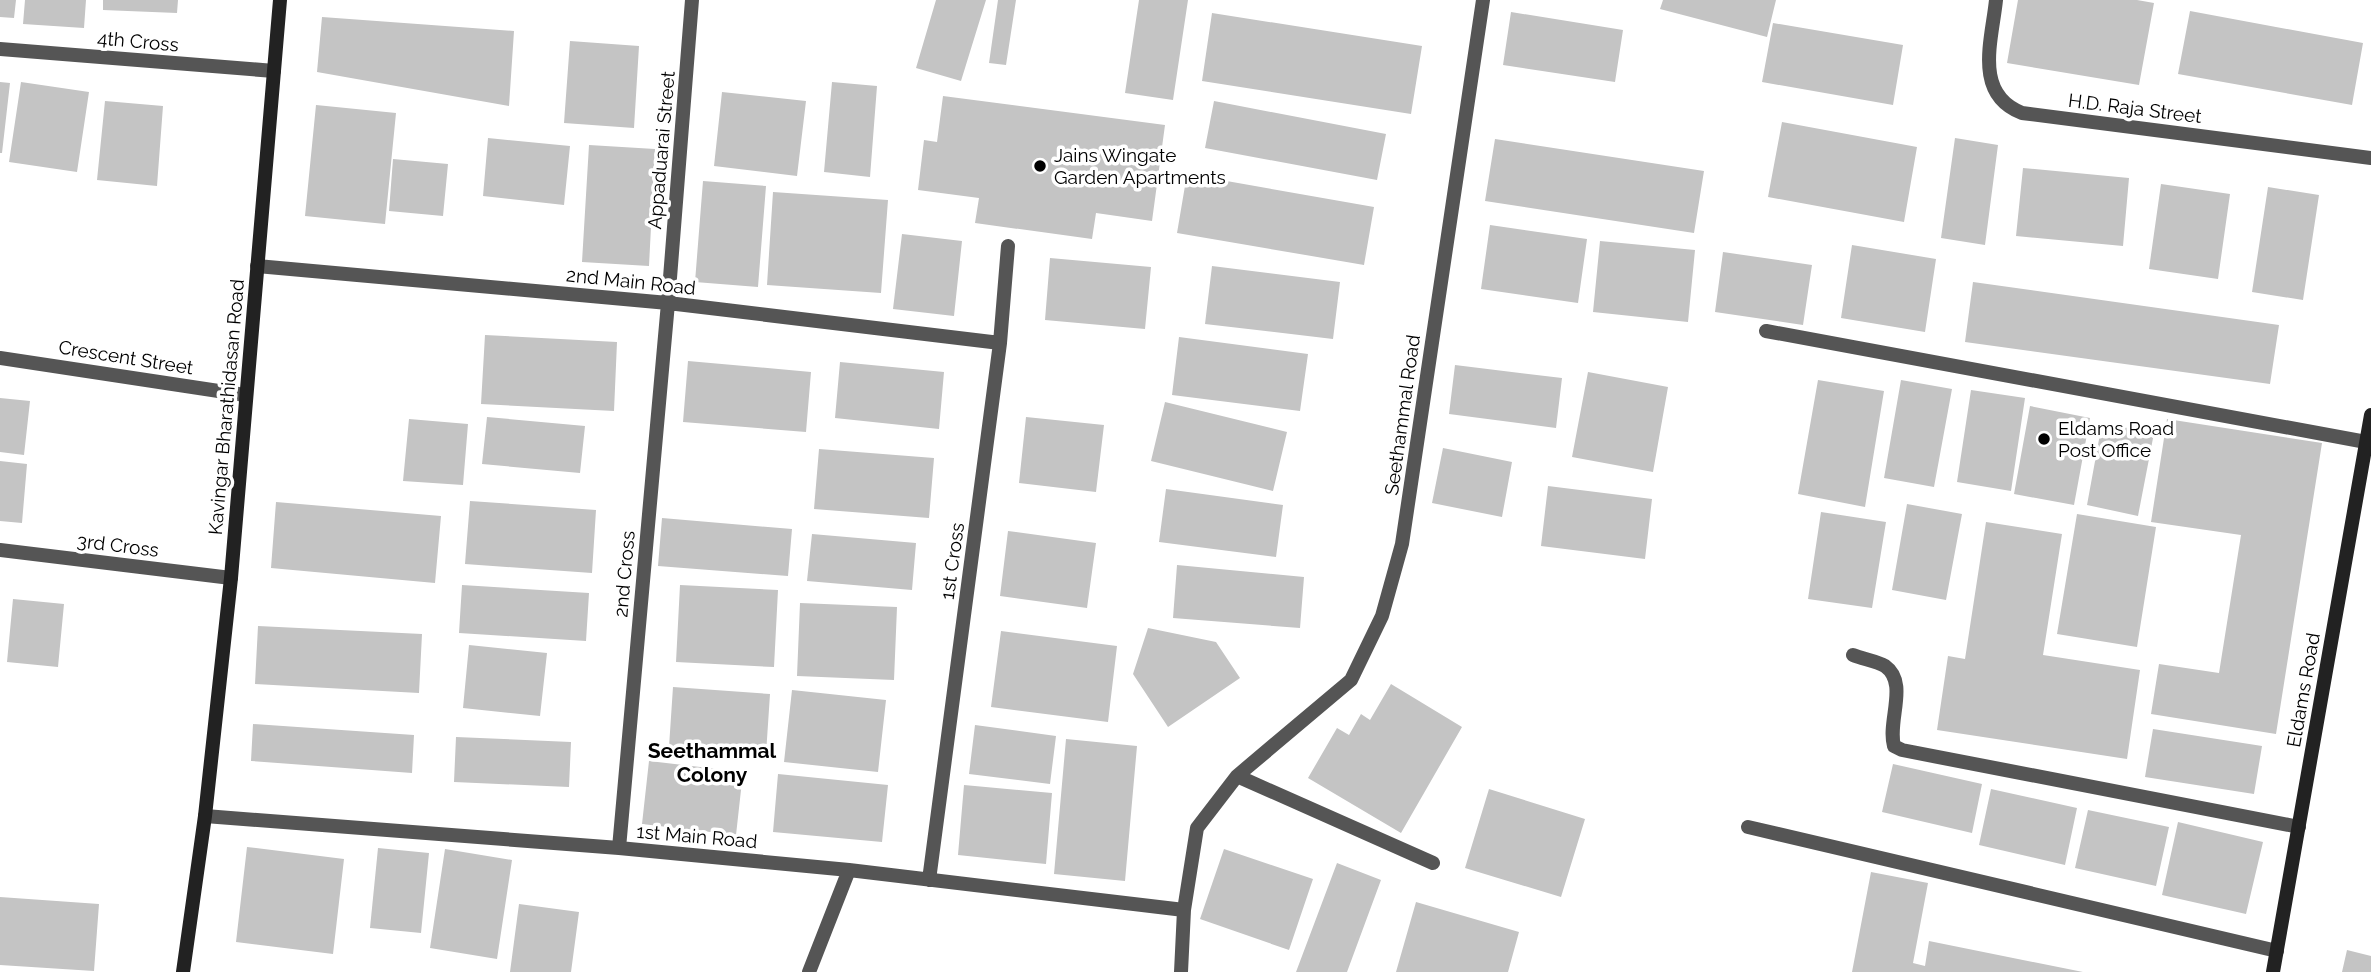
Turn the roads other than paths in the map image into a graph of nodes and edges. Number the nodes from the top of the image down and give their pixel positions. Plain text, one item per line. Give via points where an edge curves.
1 (280, 0) edge
2 (692, 0) edge
3 (1483, 0) edge
4 (1997, 0) edge
5 (0, 49) edge
6 (274, 71) junction
7 (2371, 158) edge
8 (1008, 246) dead end
9 (257, 266) junction
10 (668, 303) junction
11 (1766, 331) dead end
12 (1000, 343) junction
13 (0, 358) edge
14 (245, 395) junction
15 (2371, 415) edge
16 (2366, 442) junction
17 (0, 550) edge
18 (231, 578) junction
19 (1853, 655) dead end
20 (1237, 776) junction
21 (205, 816) junction
22 (1748, 827) dead end
23 (2299, 827) junction
24 (619, 848) junction
25 (1433, 863) dead end
26 (849, 870) junction
27 (929, 880) junction
28 (1184, 910) junction
29 (2277, 951) junction
30 (183, 972) edge
31 (809, 972) edge
32 (1181, 972) edge
33 (2273, 972) edge

1 - 6 main road, Kavingar Bharathidasan Road
2 - 10 street, Appaduarai Street
3 - 20 street, Seethammal Road via 1402,544 1382,616 1351,680
4 - 7 street, H.D. Raja Street via 1988,73 1992,87 2011,109
5 - 6 street, 4th Cross
6 - 9 main road, Kavingar Bharathidasan Road
8 - 12 street, 1st Cross
9 - 10 street, 2nd Main Road
9 - 14 main road, Kavingar Bharathidasan Road
10 - 12 street, 2nd Main Road
10 - 24 street, 2nd Cross
11 - 16 street
12 - 27 street, 1st Cross
13 - 14 street, Crescent Street
14 - 18 main road, Kavingar Bharathidasan Road
15 - 16 main road, Eldams Road
16 - 23 main road, Eldams Road
17 - 18 street, 3rd Cross
18 - 21 main road, Kavingar Bharathidasan Road
19 - 23 street via 1885,666 1894,676 1898,690 1891,736 1894,746 1902,750
20 - 25 street
20 - 28 street, Seethammal Road via 1197,828
21 - 24 street, 1st Main Road
21 - 30 main road, Kavingar Bharathidasan Road
22 - 29 street
23 - 29 main road, Eldams Road
24 - 26 street, 1st Main Road
26 - 27 street, 1st Main Road
26 - 31 street
27 - 28 street, 1st Main Road
28 - 32 street, Seethammal Road
29 - 33 main road, Eldams Road

